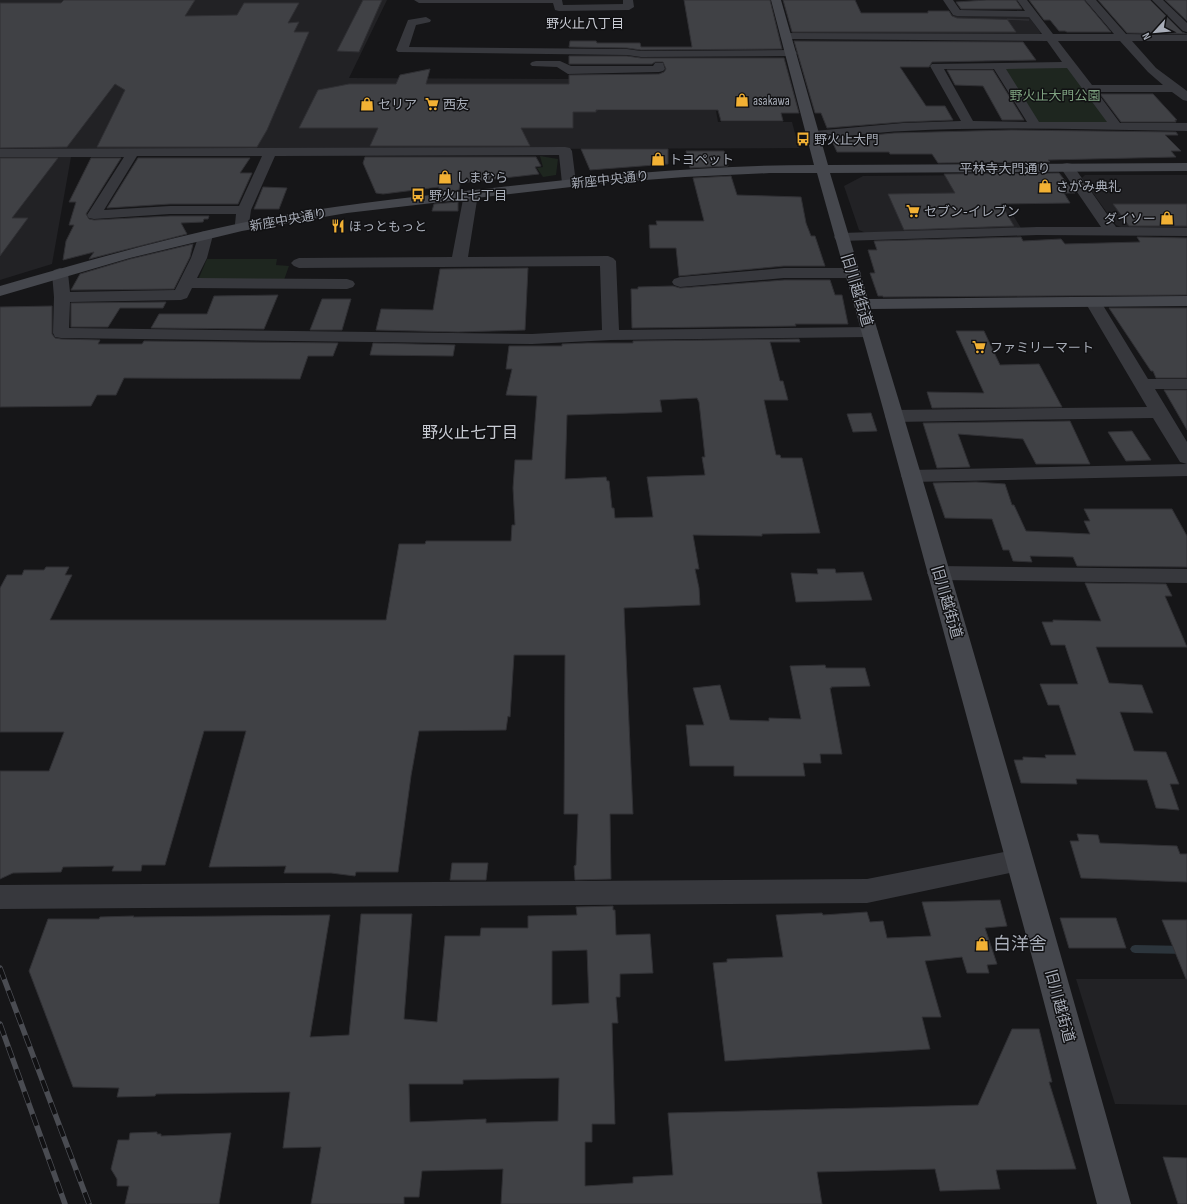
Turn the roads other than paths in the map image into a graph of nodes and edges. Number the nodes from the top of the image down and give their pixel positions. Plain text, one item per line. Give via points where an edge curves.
1 (418, 0) edge
2 (456, 0) edge
3 (628, 0) edge
4 (776, 0) edge
5 (948, 0) edge
6 (1022, 0) edge
7 (1090, 0) edge
8 (1157, 0) edge
9 (1032, 14) junction
10 (1187, 15) edge
11 (1173, 16) junction
12 (426, 20) dead end
13 (1187, 29) edge
14 (786, 36) junction
15 (1050, 37) junction
16 (1123, 38) junction
17 (1187, 38) edge
18 (443, 51) junction
19 (541, 51) junction
20 (791, 53) junction
21 (524, 64) dead end
22 (540, 64) junction
23 (659, 64) dead end
24 (440, 65) dead end
25 (1070, 65) junction
26 (998, 66) junction
27 (1176, 88) junction
28 (1087, 89) junction
29 (1187, 97) edge
30 (969, 125) junction
31 (1035, 125) junction
32 (1116, 126) junction
33 (1187, 127) edge
34 (814, 135) junction
35 (0, 153) edge
36 (270, 153) junction
37 (132, 154) junction
38 (1187, 167) edge
39 (822, 168) junction
40 (1067, 168) junction
41 (569, 183) junction
42 (471, 194) junction
43 (244, 210) junction
44 (242, 227) junction
45 (1112, 232) junction
46 (1187, 232) edge
47 (206, 234) junction
48 (841, 237) junction
49 (299, 262) dead end
50 (459, 263) junction
51 (60, 273) junction
52 (853, 273) junction
53 (680, 282) dead end
54 (187, 283) junction
55 (347, 284) dead end
56 (0, 291) edge
57 (62, 297) junction
58 (1187, 301) edge
59 (1093, 302) junction
60 (862, 304) junction
61 (870, 332) junction
62 (611, 335) junction
63 (1142, 384) junction
64 (1187, 384) edge
65 (1159, 412) junction
66 (894, 416) junction
67 (1187, 458) edge
68 (1187, 470) edge
69 (911, 476) junction
70 (938, 573) junction
71 (1187, 576) edge
72 (1019, 860) junction
73 (0, 897) edge
74 (1114, 1204) edge

1 - 2 street
2 - 3 street via 557,0 559,8 629,7
4 - 14 main road, 旧川越街道
5 - 9 street via 957,13
6 - 9 street
7 - 16 street
8 - 11 street
9 - 15 street
10 - 11 street
11 - 13 street
12 - 18 street via 412,22 401,49
14 - 15 street
14 - 20 main road, 旧川越街道
15 - 16 street
15 - 25 street
16 - 17 street
16 - 27 street via 1152,70
18 - 19 street
18 - 24 street
19 - 20 street via 641,54
19 - 22 street
20 - 34 main road, 旧川越街道
21 - 22 street
22 - 23 street via 560,64 568,70 659,69
25 - 26 street
25 - 28 street
26 - 30 street via 936,66
26 - 31 street
27 - 28 street
27 - 29 street
28 - 32 street
30 - 31 street
30 - 34 street via 903,127
31 - 32 street
32 - 33 street
34 - 39 main road, 旧川越街道
35 - 37 street
36 - 37 street
36 - 41 street via 565,151
36 - 43 street
37 - 43 street via 94,215 170,210
38 - 40 main road, 平林寺大門通り
39 - 40 main road, 平林寺大門通り
39 - 41 main road, 新座中央通り via 685,173
39 - 48 main road, 旧川越街道
40 - 45 street
41 - 42 main road, 新座中央通り
42 - 44 main road, 新座中央通り via 347,209
42 - 50 street
43 - 44 street
44 - 47 main road, 新座中央通り
45 - 46 street
45 - 48 street via 1037,231
47 - 51 main road, 新座中央通り
47 - 54 street via 199,258
48 - 52 main road, 旧川越街道
49 - 50 street
50 - 62 street via 608,261
51 - 56 main road, 新座中央通り
51 - 57 street
52 - 53 street via 784,273
52 - 60 main road, 旧川越街道
54 - 55 street
54 - 57 street via 181,295
57 - 62 street via 61,333 532,339
58 - 59 main road
59 - 60 main road
59 - 63 street
60 - 61 main road, 旧川越街道
61 - 62 street
61 - 66 main road, 旧川越街道
63 - 64 street
63 - 65 street
65 - 66 street
65 - 67 street
66 - 69 main road, 旧川越街道
68 - 69 street
69 - 70 main road, 旧川越街道
70 - 71 street
70 - 72 main road, 旧川越街道
72 - 73 street via 867,891
72 - 74 main road, 旧川越街道

